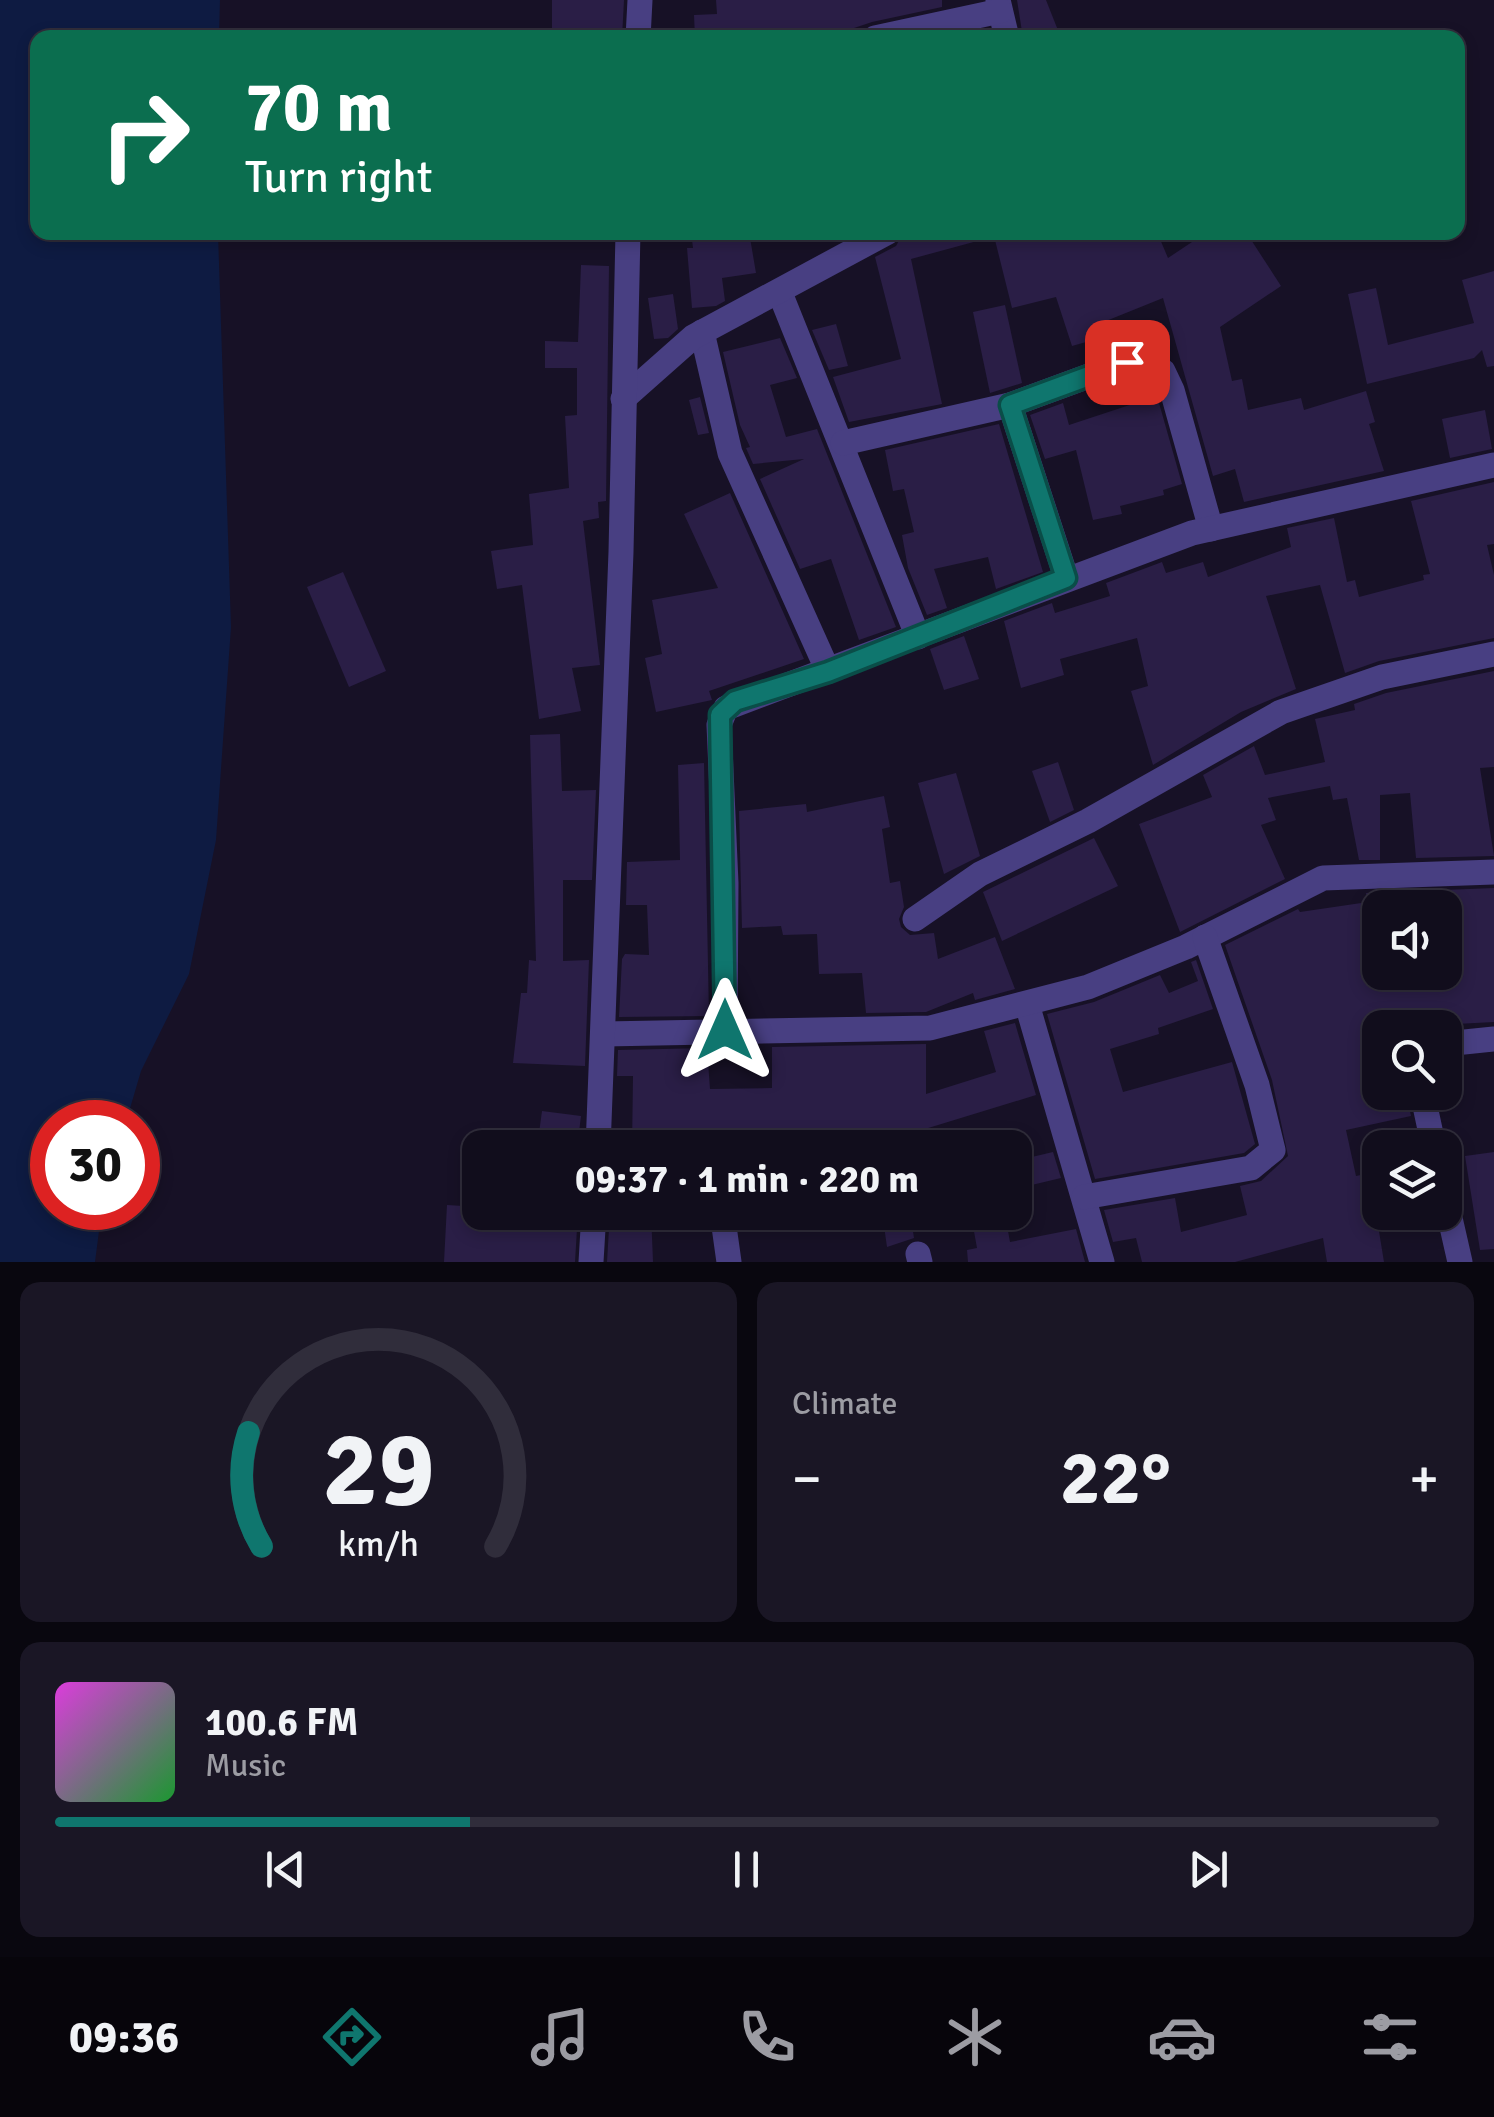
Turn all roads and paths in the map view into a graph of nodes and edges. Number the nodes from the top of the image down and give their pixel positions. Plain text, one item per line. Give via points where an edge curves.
1 (640, 0) edge
2 (999, 5) edge
3 (638, 30) edge
4 (906, 30) edge
5 (1005, 30) edge
6 (628, 240) edge
7 (874, 240) edge
8 (780, 293) junction
9 (702, 332) junction
10 (623, 399) junction
11 (1010, 405) junction
12 (843, 443) junction
13 (1494, 465) edge
14 (1211, 529) junction
15 (1066, 578) junction
16 (918, 637) junction
17 (1494, 654) edge
18 (828, 672) junction
19 (1494, 872) edge
20 (916, 919) dead end
21 (1205, 937) junction
22 (1027, 1004) junction
23 (725, 1030) junction
24 (604, 1034) junction
25 (1494, 1039) edge
26 (1462, 1042) edge
27 (599, 1130) edge
28 (1084, 1197) junction
29 (593, 1230) edge
30 (725, 1230) edge
31 (1453, 1230) edge
32 (591, 1262) edge
33 (729, 1262) edge
34 (1102, 1262) edge
35 (1460, 1262) edge

1 - 3 street
2 - 4 street
2 - 5 street
6 - 10 street
7 - 8 street
8 - 9 street
8 - 12 street
9 - 10 street
9 - 18 street via 730,453
10 - 24 street
11 - 12 street
11 - 14 street via 1127,362 1162,371
11 - 15 street
12 - 16 street
13 - 14 street
14 - 15 street
15 - 16 street
16 - 18 street
17 - 20 street via 1382,678 1281,712 980,874
18 - 23 street via 735,701 720,715
19 - 21 street via 1323,878
21 - 22 street via 1088,987
21 - 28 street via 1273,1150 1251,1168
22 - 23 street via 930,1028
22 - 28 street
23 - 24 street
24 - 27 street
25 - 26 street
28 - 34 street
29 - 32 street
30 - 33 street
31 - 35 street

